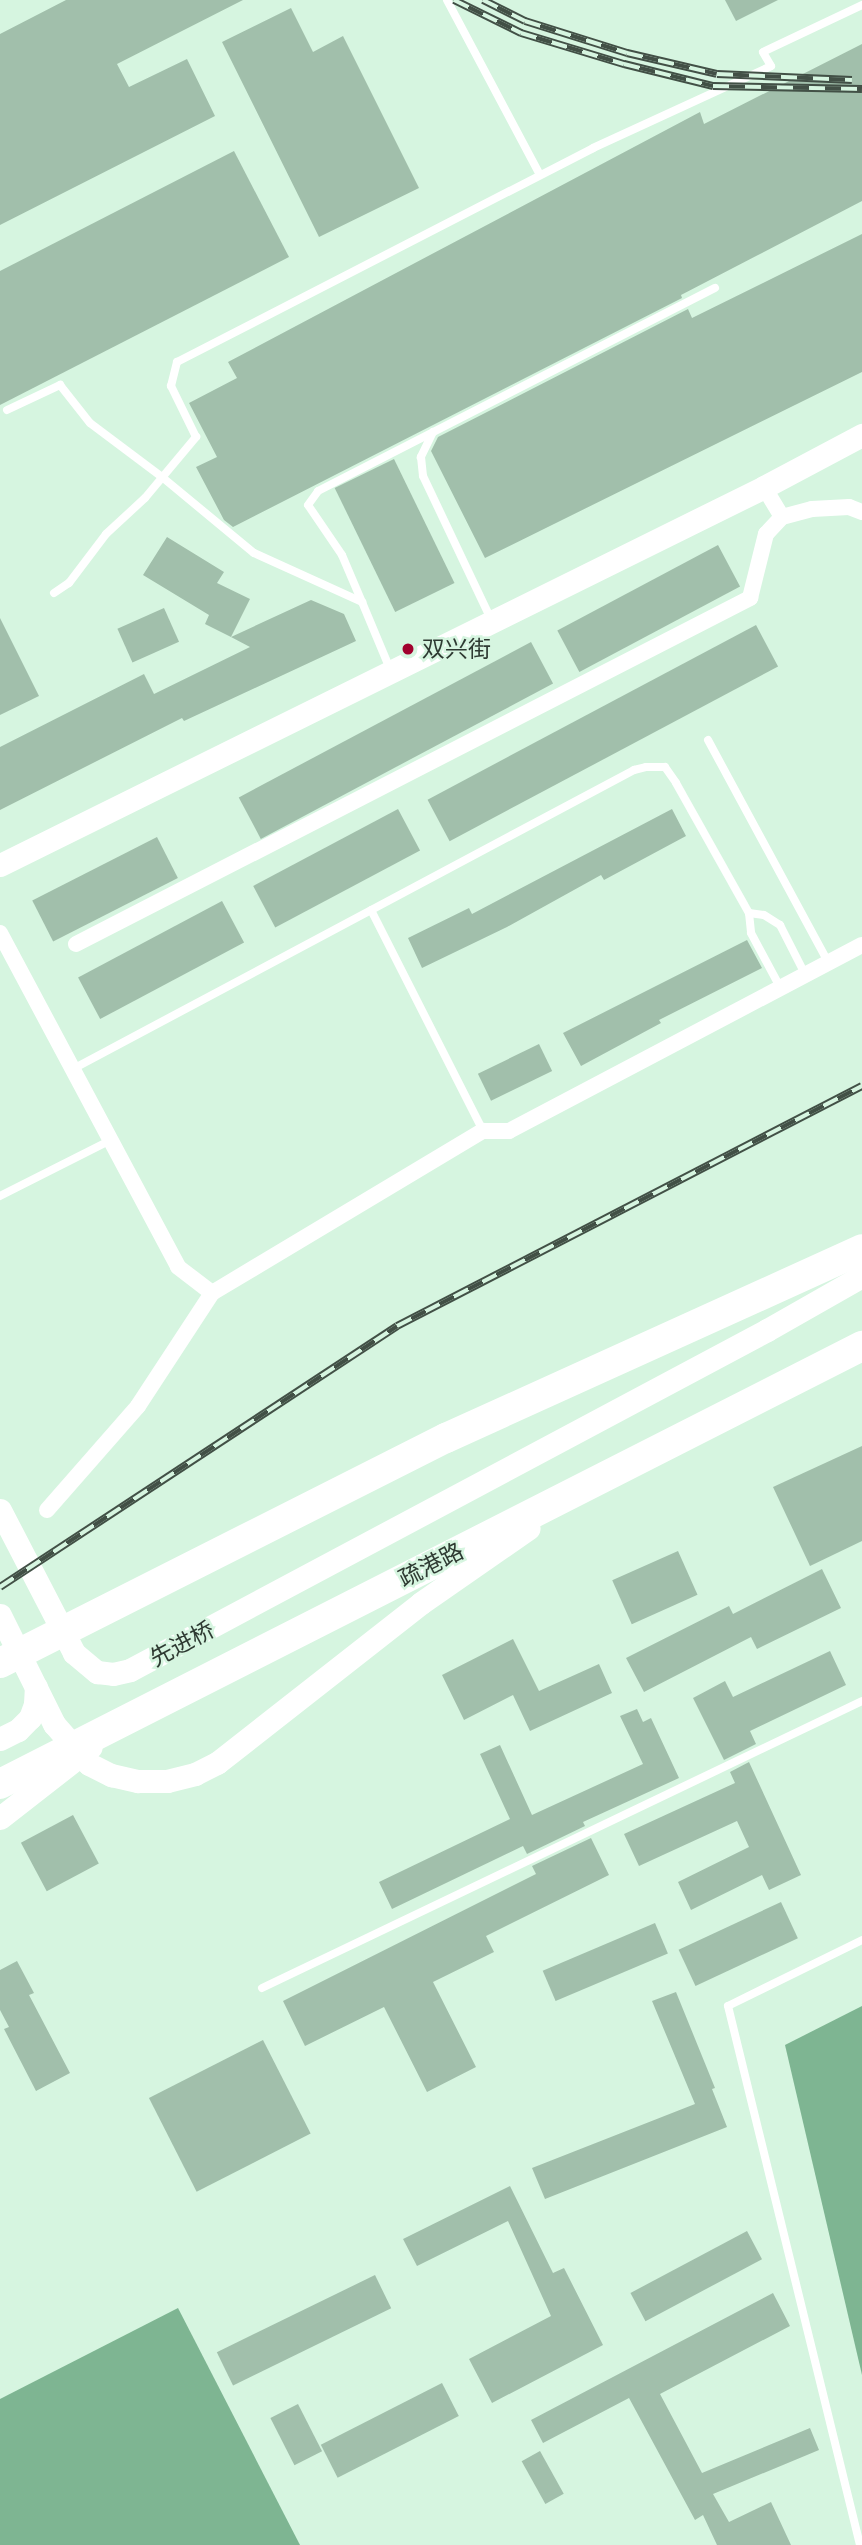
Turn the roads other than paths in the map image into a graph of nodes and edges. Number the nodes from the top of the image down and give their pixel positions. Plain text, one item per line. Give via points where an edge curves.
1 (447, 0) edge
2 (862, 5) edge
3 (540, 175) junction
4 (715, 288) dead end
5 (7, 410) dead end
6 (433, 432) junction
7 (862, 435) edge
8 (162, 477) junction
9 (764, 487) junction
10 (862, 512) edge
11 (782, 517) junction
12 (54, 593) dead end
13 (362, 603) junction
14 (492, 621) junction
15 (391, 672) junction
16 (708, 740) dead end
17 (0, 865) edge
18 (371, 910) junction
19 (749, 913) junction
20 (0, 933) edge
21 (76, 944) dead end
22 (862, 945) edge
23 (828, 962) junction
24 (805, 974) junction
25 (779, 987) junction
26 (71, 1070) junction
27 (483, 1131) junction
28 (109, 1141) junction
29 (0, 1196) edge
30 (862, 1249) edge
31 (862, 1276) edge
32 (212, 1293) junction
33 (862, 1346) edge
34 (601, 1479) junction
35 (0, 1510) edge
36 (47, 1510) dead end
37 (0, 1615) edge
38 (0, 1663) edge
39 (36, 1687) junction
40 (862, 1701) edge
41 (120, 1723) junction
42 (0, 1740) edge
43 (0, 1784) edge
44 (0, 1818) edge
45 (862, 1940) edge
46 (262, 1988) dead end
47 (860, 2545) edge

1 - 3 lane
2 - 3 lane via 763,52 771,66
3 - 8 lane via 177,362 171,386 196,437
4 - 6 lane
5 - 8 lane via 61,384 90,423
6 - 13 lane via 318,491 308,505 342,555
6 - 14 lane via 421,457 423,476
7 - 9 main road
8 - 12 lane via 106,534 69,583
8 - 13 lane via 254,553
9 - 11 street
9 - 14 main road
10 - 11 street via 812,509
11 - 21 street via 766,534 750,597
13 - 15 lane
14 - 15 main road
15 - 17 main road
16 - 23 lane
18 - 19 lane via 634,771 665,767
18 - 26 lane
18 - 27 lane
19 - 24 lane via 764,915 780,925
19 - 25 lane via 751,933
20 - 26 street
22 - 23 street
23 - 24 street
24 - 25 street
25 - 27 street via 509,1131
26 - 28 street
27 - 32 street
28 - 29 lane
28 - 32 street via 178,1267
30 - 38 highway via 446,1438
31 - 35 main road, 先进桥 via 147,1663 113,1674 97,1672 74,1653
32 - 36 street via 138,1406
33 - 34 highway, 疏港路
34 - 39 main road via 432,1595 217,1763 195,1774 167,1781 138,1781 89,1764 54,1724
34 - 41 highway, 疏港路
37 - 39 main road
39 - 42 main road via 30,1718
40 - 46 lane
41 - 43 highway, 疏港路
41 - 44 main road
45 - 47 lane via 728,2006

